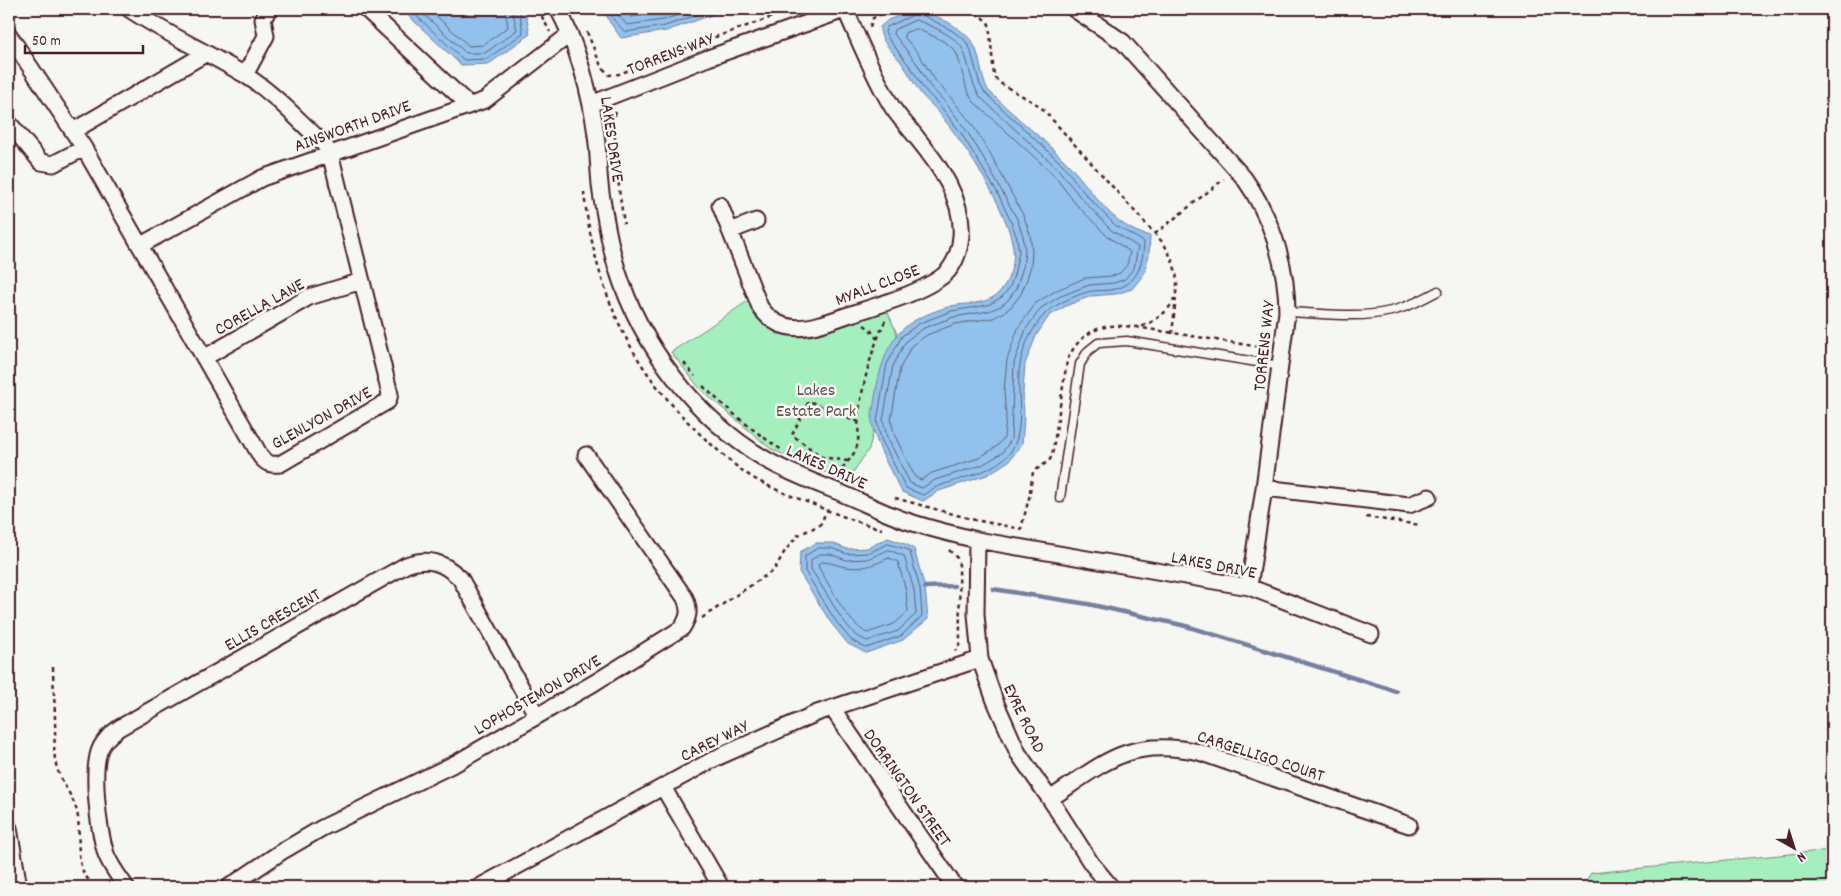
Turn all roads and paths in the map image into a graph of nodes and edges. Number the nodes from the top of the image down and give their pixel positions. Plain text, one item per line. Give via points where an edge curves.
1 (129, 9) edge
2 (269, 9) edge
3 (366, 9) edge
4 (538, 9) edge
5 (558, 9) edge
6 (846, 9) edge
7 (966, 9) edge
8 (1074, 9) edge
9 (584, 25) dead end
10 (570, 34) junction
11 (9, 35) edge
12 (556, 45) junction
13 (205, 54) junction
14 (245, 75) junction
15 (624, 91) junction
16 (591, 104) junction
17 (469, 105) junction
18 (619, 109) dead end
19 (9, 123) edge
20 (74, 131) junction
21 (84, 148) junction
22 (330, 153) junction
23 (1227, 180) dead end
24 (584, 187) dead end
25 (720, 205) dead end
26 (756, 221) dead end
27 (624, 225) dead end
28 (730, 232) junction
29 (1155, 234) junction
30 (141, 245) junction
31 (362, 280) junction
32 (1438, 291) dead end
33 (1176, 296) junction
34 (1287, 312) junction
35 (863, 324) dead end
36 (1135, 327) junction
37 (1172, 334) junction
38 (877, 339) dead end
39 (1267, 348) dead end
40 (204, 358) junction
41 (683, 361) dead end
42 (1281, 366) junction
43 (695, 376) dead end
44 (701, 384) dead end
45 (860, 403) dead end
46 (858, 421) junction
47 (789, 453) dead end
48 (586, 455) dead end
49 (848, 461) junction
50 (830, 472) dead end
51 (837, 474) junction
52 (844, 478) dead end
53 (1264, 488) junction
54 (891, 497) dead end
55 (1429, 497) dead end
56 (1060, 498) dead end
57 (827, 510) junction
58 (1359, 516) dead end
59 (1420, 525) dead end
60 (889, 531) dead end
61 (976, 540) junction
62 (948, 549) dead end
63 (1249, 587) junction
64 (698, 619) dead end
65 (1371, 634) dead end
66 (948, 654) dead end
67 (980, 659) junction
68 (53, 668) dead end
69 (832, 708) junction
70 (537, 716) junction
71 (663, 787) junction
72 (1050, 799) junction
73 (1409, 825) dead end
74 (9, 828) edge
75 (19, 887) edge
76 (99, 887) edge
77 (126, 887) edge
78 (229, 887) edge
79 (479, 887) edge
80 (721, 887) edge
81 (955, 887) edge
82 (1111, 887) edge

1 - 13 street, GLENLYON DRIVE
2 - 14 street via 263,19 266,36
3 - 17 street
4 - 12 path
5 - 10 street, LAKES DRIVE
6 - 15 street, TORRENS WAY
6 - 28 street, MYALL CLOSE via 892,108 929,155 954,196 962,216 960,251 939,280 920,289 820,325 784,327 767,318 760,307
7 - 29 path via 990,24 994,75 998,82 1040,106
8 - 34 street, TORRENS WAY via 1123,42 1258,197 1280,254
9 - 15 path via 602,66 609,75 619,74
10 - 12 street, AINSWORTH DRIVE
10 - 16 street, LAKES DRIVE
11 - 20 street, GLENLYON DRIVE
12 - 17 street, AINSWORTH DRIVE via 485,100
13 - 14 street, GLENLYON DRIVE
13 - 20 street
14 - 22 street, GLENLYON DRIVE via 265,89
15 - 16 street, TORRENS WAY
16 - 61 street, LAKES DRIVE via 602,197 617,268 647,337 688,395 748,448 784,469 903,520
17 - 22 street, AINSWORTH DRIVE
18 - 27 path via 612,121
19 - 21 street via 41,162 53,164
20 - 21 street, GLENLYON DRIVE
21 - 30 street, GLENLYON DRIVE
22 - 30 street, AINSWORTH DRIVE via 262,178
22 - 31 street, GLENLYON DRIVE
23 - 29 path via 1223,179
24 - 57 path via 590,236 605,292 634,354 665,398 736,466 756,480
25 - 28 street, MYALL CLOSE
26 - 28 street
29 - 33 path via 1173,259 1177,277
30 - 40 street, GLENLYON DRIVE
31 - 40 street, CORELLA LANE via 309,297
31 - 40 street, GLENLYON DRIVE via 389,384 388,401 280,464 266,463 261,457
32 - 34 lane via 1414,304 1391,311 1364,314
33 - 36 path via 1164,313 1143,326
33 - 37 path
34 - 42 street, TORRENS WAY
35 - 38 path
36 - 37 path
36 - 54 path via 1100,328 1080,338 1071,350 1052,456 1033,472 1021,529
37 - 39 path
41 - 43 path
42 - 53 street, TORRENS WAY
42 - 56 lane via 1127,341 1098,343 1080,364
44 - 47 path via 755,432
45 - 46 path
46 - 49 path via 857,445
46 - 49 path via 809,401 792,435 822,457
48 - 70 street, LOPHOSTEMON DRIVE via 685,598 689,612 678,631
49 - 51 path
50 - 51 path
51 - 52 path
53 - 55 street via 1409,505
53 - 63 street, TORRENS WAY
57 - 60 path
57 - 64 path via 820,525 793,541 774,570
58 - 59 path
61 - 63 street, LAKES DRIVE
61 - 67 street, EYRE ROAD
62 - 66 path via 959,565 960,638 956,650
63 - 65 street, LAKES DRIVE
67 - 69 street, CAREY WAY
67 - 72 street, EYRE ROAD via 994,701 1018,753
68 - 76 path via 55,760 76,808 78,850 84,873 89,883
69 - 71 street, CAREY WAY via 716,758
69 - 81 street, DORRINGTON STREET
70 - 77 street, ELLIS CRESCENT via 460,578 434,561 406,565 110,735 97,758 98,804 106,855
70 - 78 street, LOPHOSTEMON DRIVE via 458,762 322,828
71 - 79 street, CAREY WAY
71 - 80 street
72 - 73 street, CARGELLIGO COURT via 1121,754 1166,747 1199,752
72 - 82 street, EYRE ROAD via 1091,863
74 - 75 street

